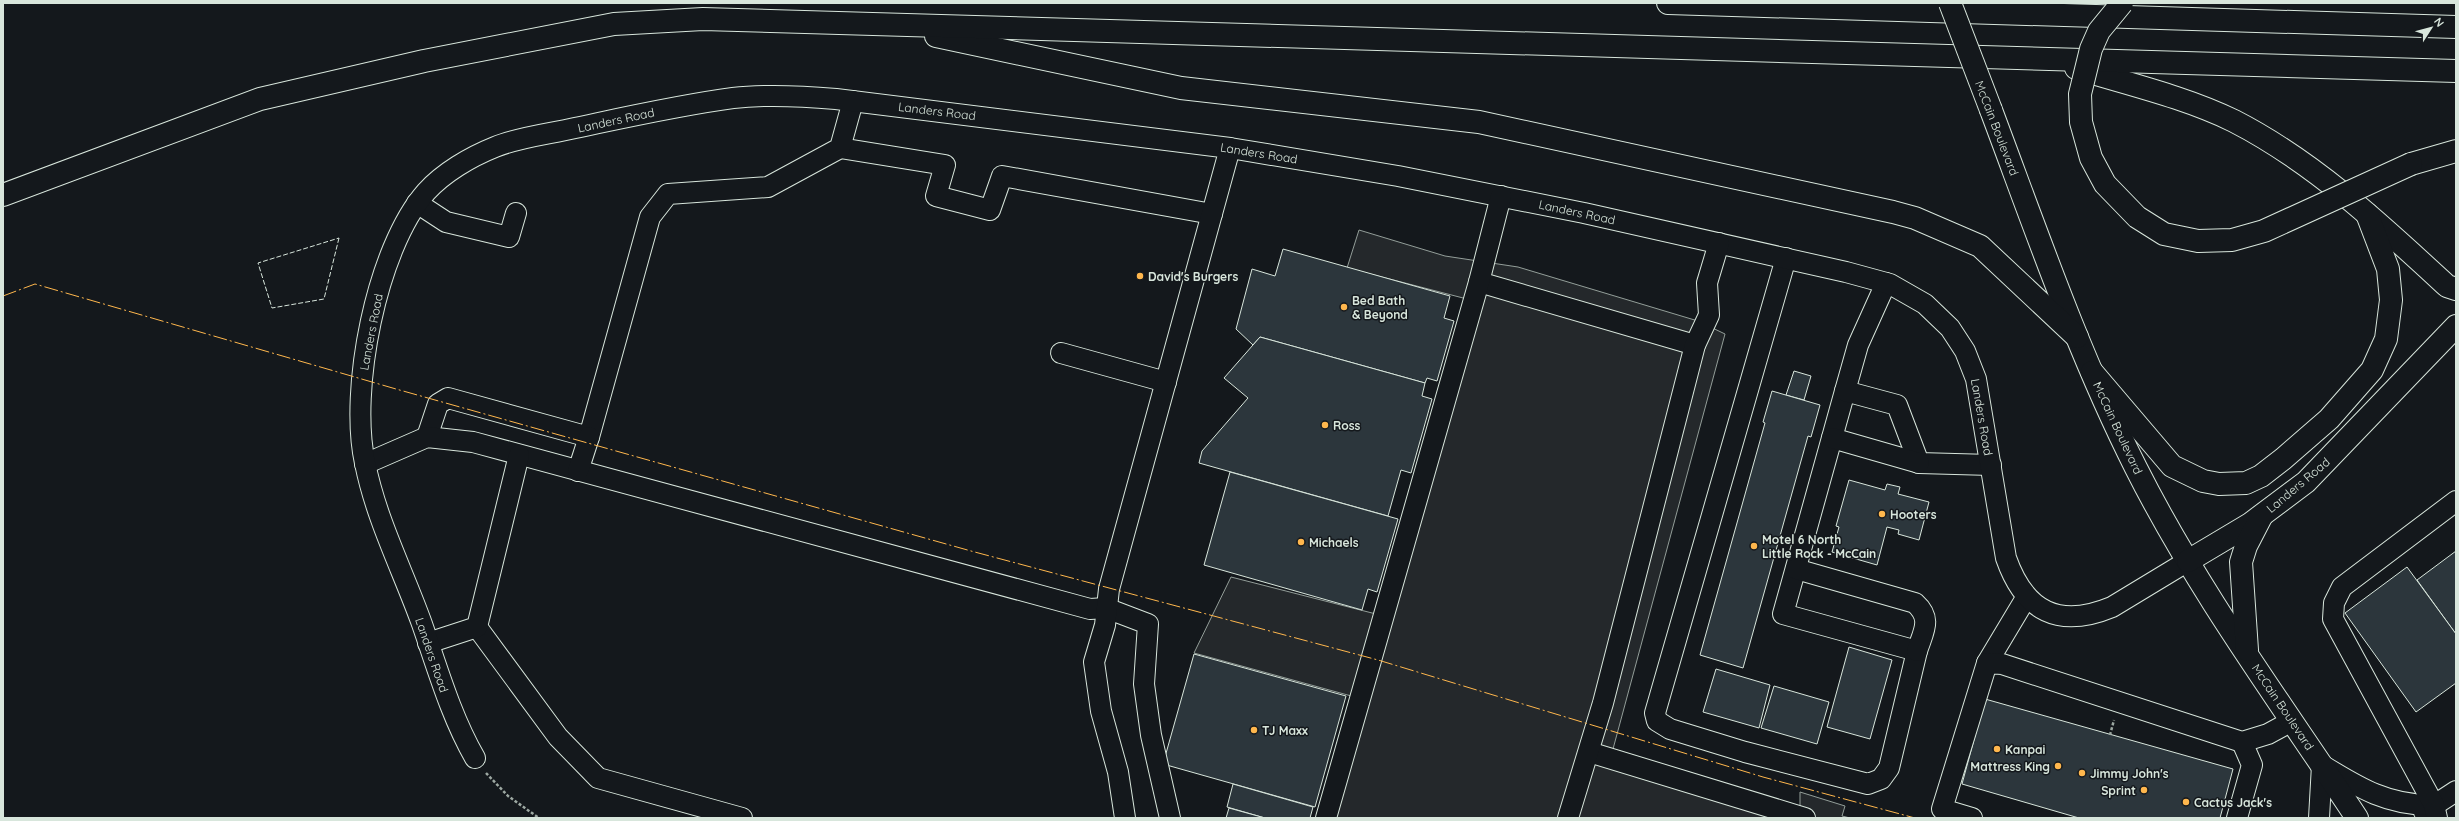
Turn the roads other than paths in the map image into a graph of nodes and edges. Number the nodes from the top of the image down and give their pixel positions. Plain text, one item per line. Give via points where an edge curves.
1 (1668, 3) edge
2 (1950, 3) edge
3 (2122, 3) edge
4 (886, 25) junction
5 (2456, 27) edge
6 (2051, 60) junction
7 (2456, 71) edge
8 (852, 101) junction
9 (840, 148) junction
10 (1230, 148) junction
11 (2456, 151) edge
12 (3, 195) edge
13 (1502, 196) junction
14 (417, 204) junction
15 (516, 213) dead end
16 (1212, 214) junction
17 (2367, 214) junction
18 (1719, 243) junction
19 (1786, 258) junction
20 (1479, 282) junction
21 (1886, 283) junction
22 (2456, 289) edge
23 (2456, 326) edge
24 (2077, 337) junction
25 (1695, 345) junction
26 (1061, 353) dead end
27 (2092, 372) junction
28 (1166, 382) junction
29 (1845, 391) junction
30 (427, 437) junction
31 (589, 437) junction
32 (1832, 438) junction
33 (519, 455) junction
34 (1919, 463) junction
35 (365, 464) junction
36 (1991, 465) junction
37 (578, 471) junction
38 (2456, 501) edge
39 (2264, 513) junction
40 (2188, 561) junction
41 (1796, 569) junction
42 (2026, 598) junction
43 (1106, 608) junction
44 (477, 627) junction
45 (428, 643) junction
46 (1917, 651) junction
47 (2247, 654) junction
48 (1987, 663) junction
49 (2292, 721) junction
50 (2242, 742) junction
51 (1589, 752) junction
52 (475, 758) road end
53 (2322, 765) junction
54 (2456, 791) edge
55 (2436, 812) edge
56 (742, 818) edge
57 (1125, 818) edge
58 (1170, 818) edge
59 (1326, 818) edge
60 (1568, 818) edge
61 (1804, 818) edge
62 (1972, 818) edge
63 (2237, 818) edge
64 (2319, 818) edge
65 (2356, 818) edge
66 (2415, 818) edge

1 - 5 main road
2 - 24 main road, McCain Boulevard, bridge
3 - 11 main road, bridge via 2099,31 2091,49 2080,94 2081,122 2091,158 2105,184 2137,217 2164,234 2198,241 2232,240 2264,232 2411,164
4 - 6 main road
4 - 12 main road via 703,19 614,24 499,45 260,99
4 - 24 main road via 1182,88 1418,114 1517,130 1916,218 1980,246
6 - 7 main road
6 - 17 main road via 2203,108 2234,121 2305,164
8 - 9 street
8 - 10 street, Landers Road
8 - 14 street, Landers Road via 799,96 733,98 649,113 497,146 451,171 426,192
9 - 16 street via 945,165 936,196 990,210 1002,176
9 - 31 street via 768,186 668,194 660,202 650,217
10 - 13 street, Landers Road
10 - 16 street
13 - 18 street, Landers Road
13 - 20 street
14 - 15 street via 446,222 509,237
14 - 35 street, Landers Road via 390,256 377,297 359,410
16 - 28 street
17 - 22 main road via 2447,286
17 - 27 main road via 2388,269 2391,300 2386,339 2372,370 2329,419 2290,454 2260,476 2246,483 2219,484 2203,482 2172,466
18 - 19 street, Landers Road
18 - 25 street via 1707,283 1709,315
19 - 21 street, Landers Road
19 - 46 street via 1655,713 1657,721 1670,729 1745,752 1868,784 1881,779 1889,768
20 - 25 street
20 - 59 street
21 - 29 street via 1858,345
21 - 36 street, Landers Road via 1929,307 1950,328 1965,351 1976,379
23 - 39 main road, Landers Road via 2332,457 2306,482
24 - 27 main road, McCain Boulevard
25 - 51 street
26 - 28 street
27 - 40 main road, McCain Boulevard via 2136,468
28 - 43 street
29 - 32 street
29 - 34 street via 1896,405
30 - 31 street via 438,404 448,398
30 - 33 street via 473,442
30 - 35 street
31 - 37 street
32 - 34 street
32 - 41 street
33 - 37 street
33 - 44 street
34 - 36 street
35 - 45 street, Landers Road via 387,534
36 - 42 street, Landers Road via 2006,558 2013,579
37 - 43 street via 1090,609
38 - 55 street via 2342,587 2334,604 2333,619
39 - 40 main road, Landers Road
39 - 47 main road via 2246,546 2241,562
40 - 42 street, Landers Road via 2099,613 2063,616 2046,611
40 - 47 main road, McCain Boulevard
41 - 46 street via 1915,603 1923,610 1926,619
41 - 46 street via 1783,614
42 - 48 street
43 - 57 street via 1105,625 1094,662 1101,711 1118,772
43 - 58 street via 1148,624 1144,684 1151,735
44 - 45 street
44 - 56 street via 558,737 598,778
45 - 52 street, Landers Road via 447,698
47 - 49 main road, McCain Boulevard
48 - 50 street via 2002,664
48 - 62 street via 1942,809
49 - 50 street via 2268,734
49 - 53 main road, McCain Boulevard
50 - 63 street via 2252,765
51 - 60 street
51 - 61 street
53 - 55 street via 2364,791 2386,800
53 - 64 street
53 - 65 main road, McCain Boulevard
54 - 55 street
55 - 66 street

